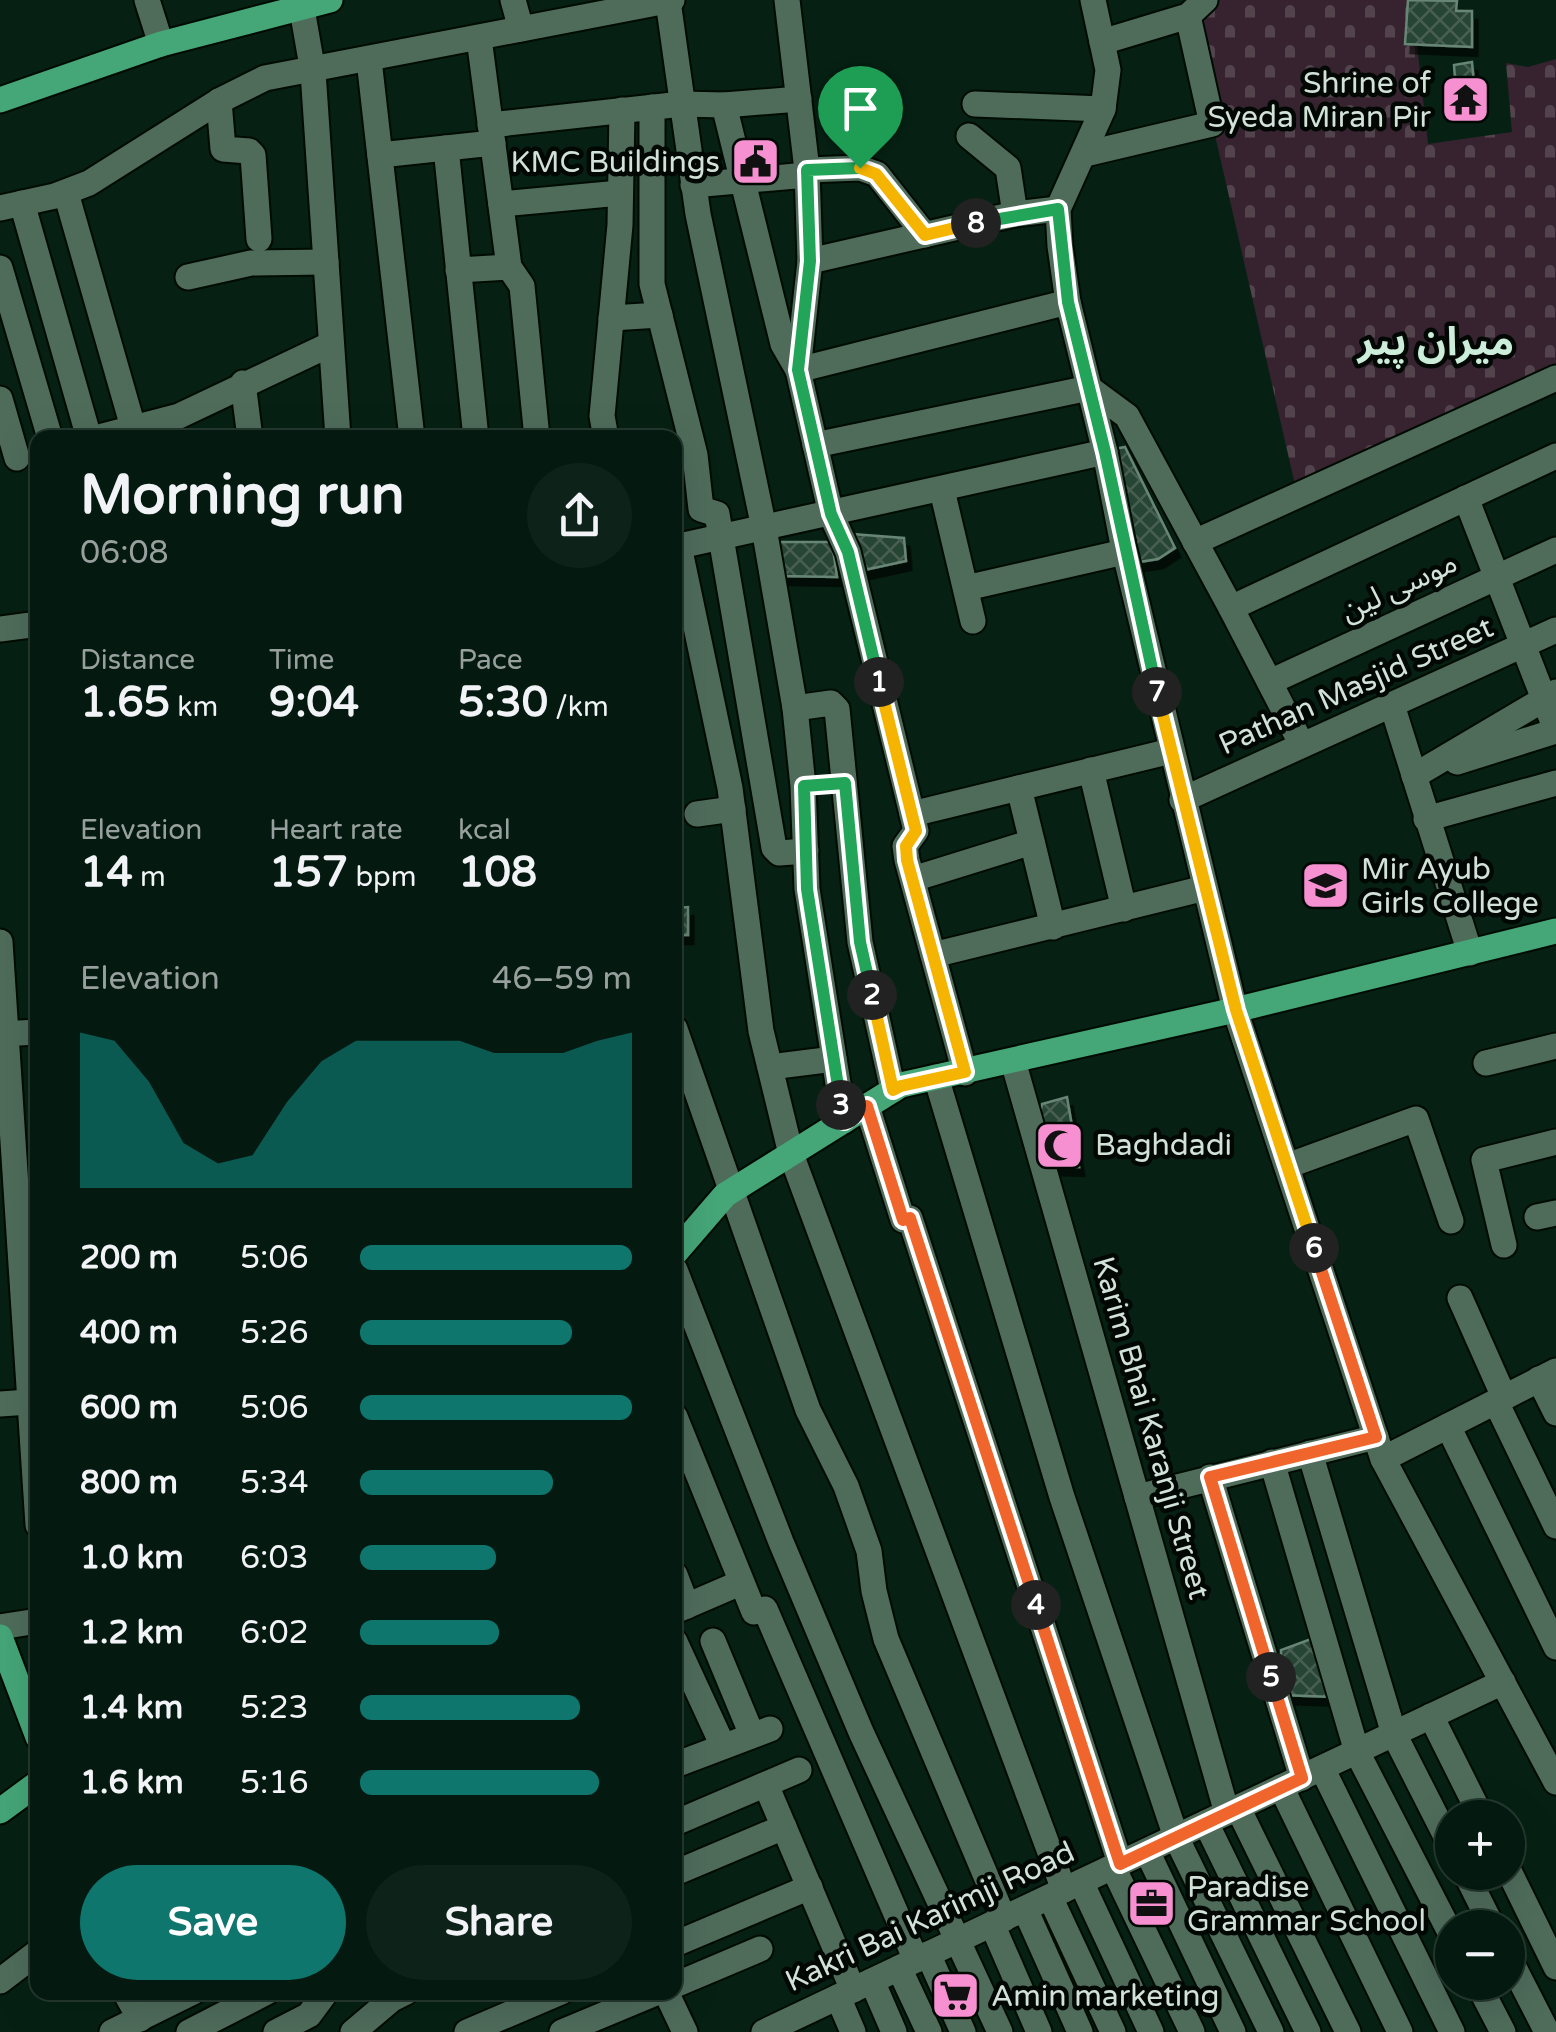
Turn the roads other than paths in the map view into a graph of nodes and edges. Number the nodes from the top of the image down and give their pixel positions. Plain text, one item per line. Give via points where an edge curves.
1 (147, 0) edge
2 (330, 0) edge
3 (513, 0) edge
4 (670, 0) edge
5 (787, 0) edge
6 (1093, 0) edge
7 (1196, 8) edge
8 (302, 9) junction
9 (521, 30) junction
10 (478, 38) junction
11 (1102, 42) junction
12 (161, 44) junction
13 (369, 60) junction
14 (312, 72) junction
15 (799, 99) junction
16 (0, 100) edge
17 (219, 101) junction
18 (682, 104) junction
19 (976, 104) dead end
20 (724, 105) junction
21 (652, 107) junction
22 (1103, 109) junction
23 (622, 110) junction
24 (492, 134) junction
25 (969, 136) dead end
26 (446, 148) junction
27 (1085, 154) junction
28 (380, 155) junction
29 (807, 172) junction
30 (742, 180) junction
31 (693, 184) junction
32 (66, 194) junction
33 (620, 194) junction
34 (501, 204) junction
35 (11, 206) edge
36 (1058, 209) junction
37 (1015, 214) junction
38 (925, 235) junction
39 (259, 239) dead end
40 (810, 261) junction
41 (326, 262) junction
42 (510, 266) junction
43 (0, 268) edge
44 (458, 270) junction
45 (652, 275) junction
46 (188, 277) dead end
47 (615, 277) junction
48 (1068, 302) junction
49 (660, 315) junction
50 (611, 318) junction
51 (331, 344) junction
52 (798, 370) junction
53 (1556, 378) edge
54 (243, 383) junction
55 (1088, 388) junction
56 (0, 399) edge
57 (180, 427) edge
58 (48, 430) edge
59 (107, 430) edge
60 (108, 430) edge
61 (150, 430) edge
62 (249, 430) edge
63 (337, 430) edge
64 (411, 430) edge
65 (475, 430) edge
66 (536, 430) edge
67 (605, 430) edge
68 (814, 445) junction
69 (1105, 452) junction
70 (1556, 456) edge
71 (18, 458) edge
72 (942, 490) junction
73 (1466, 498) junction
74 (831, 514) junction
75 (764, 528) junction
76 (722, 538) junction
77 (1195, 542) junction
78 (682, 546) edge
79 (1556, 550) edge
80 (1124, 552) junction
81 (682, 570) edge
82 (1498, 577) junction
83 (966, 588) junction
84 (1231, 608) junction
85 (973, 621) dead end
86 (30, 625) edge
87 (0, 629) edge
88 (1556, 630) edge
89 (1524, 645) junction
90 (1270, 682) junction
91 (1550, 695) edge
92 (1392, 705) junction
93 (795, 708) junction
94 (1556, 731) edge
95 (1302, 745) junction
96 (1171, 750) junction
97 (1091, 770) junction
98 (1414, 776) junction
99 (845, 783) junction
100 (1556, 783) edge
101 (804, 786) junction
102 (1019, 788) junction
103 (1182, 800) junction
104 (733, 809) junction
105 (697, 814) dead end
106 (912, 814) junction
107 (1426, 819) junction
108 (1032, 842) junction
109 (806, 851) junction
110 (912, 879) junction
111 (1205, 888) junction
112 (1124, 908) junction
113 (1052, 927) junction
114 (1556, 931) edge
115 (0, 942) edge
116 (1470, 954) junction
117 (933, 955) junction
118 (1236, 1010) junction
119 (30, 1032) edge
120 (3, 1034) edge
121 (1556, 1046) edge
122 (682, 1049) edge
123 (834, 1059) junction
124 (1013, 1062) junction
125 (1486, 1063) dead end
126 (770, 1068) junction
127 (965, 1072) junction
128 (936, 1077) junction
129 (893, 1090) junction
130 (867, 1106) junction
131 (844, 1121) junction
132 (1556, 1142) edge
133 (791, 1154) junction
134 (1287, 1166) junction
135 (731, 1191) junction
136 (1451, 1221) dead end
137 (19, 1235) edge
138 (682, 1245) edge
139 (1504, 1245) dead end
140 (682, 1288) edge
141 (1460, 1298) dead end
142 (1547, 1375) edge
143 (1500, 1399) junction
144 (30, 1402) joint
145 (0, 1404) edge
146 (1556, 1413) edge
147 (1448, 1426) junction
148 (682, 1436) edge
149 (1379, 1448) junction
150 (1310, 1453) junction
151 (1272, 1462) junction
152 (1210, 1477) junction
153 (1137, 1497) junction
154 (1556, 1526) edge
155 (740, 1583) junction
156 (682, 1609) edge
157 (30, 1622) edge
158 (0, 1628) edge
159 (0, 1637) edge
160 (713, 1642) dead end
161 (1556, 1647) edge
162 (682, 1657) edge
163 (1504, 1682) junction
164 (1432, 1716) junction
165 (30, 1717) edge
166 (1394, 1734) junction
167 (723, 1746) junction
168 (1356, 1752) junction
169 (682, 1762) edge
170 (799, 1770) dead end
171 (1302, 1777) junction
172 (1556, 1782) edge
173 (766, 1784) junction
174 (30, 1800) edge
175 (1473, 1800) edge
176 (30, 1802) edge
177 (0, 1811) edge
178 (1223, 1815) junction
179 (1435, 1815) edge
180 (682, 1820) edge
181 (784, 1827) junction
182 (0, 1828) edge
183 (1176, 1837) junction
184 (1146, 1851) junction
185 (1117, 1865) junction
186 (682, 1870) edge
187 (810, 1888) junction
188 (1065, 1890) junction
189 (1518, 1890) edge
190 (1438, 1910) edge
191 (1007, 1917) junction
192 (960, 1940) junction
193 (682, 1941) edge
194 (760, 1950) dead end
195 (30, 1958) edge
196 (914, 1961) junction
197 (1556, 1967) edge
198 (0, 1981) edge
199 (682, 1982) edge
200 (854, 1989) junction
201 (1525, 1990) edge
202 (130, 2000) edge
203 (177, 2000) edge
204 (251, 2000) edge
205 (320, 2000) edge
206 (391, 2000) edge
207 (542, 2000) edge
208 (639, 2000) edge
209 (670, 2000) edge
210 (1486, 2000) edge
211 (140, 2018) junction
212 (807, 2023) edge
213 (682, 2027) edge
214 (768, 2031) edge
215 (112, 2032) edge
216 (189, 2032) edge
217 (276, 2032) edge
218 (353, 2032) edge
219 (468, 2032) edge
220 (562, 2032) edge
221 (654, 2032) edge
222 (853, 2032) edge
223 (894, 2032) edge
224 (929, 2032) edge
225 (964, 2032) edge
226 (1000, 2032) edge
227 (1040, 2032) edge
228 (1080, 2032) edge
229 (1114, 2032) edge
230 (1151, 2032) edge
231 (1192, 2032) edge
232 (1233, 2032) edge
233 (1272, 2032) edge
234 (1308, 2032) edge
235 (1348, 2032) edge
236 (1400, 2032) edge
237 (1452, 2032) edge
238 (1503, 2032) edge
239 (1546, 2032) edge

1 - 12 street
2 - 8 main road
3 - 9 street
4 - 9 street
4 - 18 street
5 - 15 street
6 - 11 street
7 - 11 street
7 - 27 street via 1212,124
8 - 12 main road
8 - 14 street
9 - 10 street
10 - 13 street
10 - 24 street
11 - 22 street via 1108,70
12 - 16 main road
13 - 14 street
13 - 28 street
14 - 17 street via 265,78
14 - 41 street
15 - 20 street
15 - 29 street
17 - 32 street
17 - 39 street via 223,149 253,155
18 - 20 street
18 - 21 street
18 - 31 street
19 - 22 street
20 - 30 street
21 - 23 street
21 - 45 street
22 - 27 street
23 - 24 street
23 - 33 street
24 - 26 street
24 - 34 street
25 - 37 street via 1008,168
26 - 28 street
26 - 44 street
27 - 36 street
28 - 64 street
29 - 30 street
29 - 38 street via 860,168 876,174
29 - 40 street
30 - 31 street
30 - 52 street via 783,344
31 - 75 street
32 - 35 street
32 - 60 street
33 - 34 street
33 - 47 street
34 - 42 street
35 - 59 street
36 - 37 street
36 - 48 street
37 - 38 street
38 - 40 street
40 - 52 street
41 - 46 street via 251,263
41 - 51 street
42 - 44 street
42 - 66 street via 522,286
43 - 58 street
44 - 65 street
45 - 47 street
45 - 49 street
47 - 50 street
48 - 52 street
48 - 55 street
49 - 50 street
49 - 76 street via 695,455 701,509 717,514
50 - 67 street
51 - 54 street
51 - 63 street
52 - 68 street
53 - 77 street
54 - 57 street
54 - 62 street
55 - 68 street
55 - 69 street
55 - 77 street via 1128,416
56 - 71 street
57 - 61 street
68 - 74 street
69 - 72 street
69 - 80 street
70 - 73 street
72 - 74 street
72 - 83 street
73 - 82 street
73 - 84 street
74 - 75 street
74 - 106 street via 848,552
75 - 76 street
75 - 93 street
76 - 78 street
76 - 109 street via 774,848
77 - 84 street
79 - 82 street, موسی لین
80 - 83 street
80 - 96 street
81 - 104 street
82 - 89 street
82 - 90 street, موسی لین
83 - 85 street
84 - 90 street
86 - 87 street
88 - 89 street, Pathan Masjid Street
89 - 91 street
89 - 92 street, Pathan Masjid Street
90 - 95 street
91 - 94 street
91 - 98 street
92 - 95 street, Pathan Masjid Street
92 - 98 street
93 - 99 street via 836,704
93 - 101 street
94 - 98 street
95 - 103 street, Pathan Masjid Street
96 - 97 street
96 - 103 street
97 - 102 street
97 - 112 street
98 - 107 street
99 - 101 street
99 - 129 street via 860,942
100 - 107 street
101 - 109 street
102 - 106 street
102 - 108 street
103 - 111 street
104 - 105 street
104 - 126 street
106 - 110 street via 916,831 906,846
107 - 116 street
108 - 110 street
108 - 113 street
109 - 123 street
110 - 117 street
111 - 112 street
111 - 118 street
112 - 113 street
113 - 117 street
114 - 116 main road
115 - 120 street
116 - 118 main road
117 - 127 street
118 - 124 main road
118 - 134 street
119 - 120 street
120 - 137 street
121 - 125 street
122 - 135 street
123 - 126 street
123 - 131 street
124 - 127 main road
124 - 153 street, Karim Bhai Karanji Street
126 - 133 street
127 - 128 main road
128 - 129 main road
128 - 183 street via 1062,1497
129 - 130 main road
130 - 131 main road
130 - 185 street via 903,1220 910,1218
131 - 133 main road
132 - 139 street via 1484,1160
133 - 135 main road
133 - 188 street
134 - 136 street via 1416,1119
134 - 149 street
135 - 138 main road
135 - 191 street via 808,1410 869,1551 886,1639
137 - 144 street
140 - 192 street via 861,1732
141 - 143 street
142 - 143 street
142 - 146 street
143 - 147 street
143 - 154 street
144 - 145 street
147 - 149 street
147 - 161 street
148 - 155 street
149 - 150 street
149 - 163 street
150 - 151 street
150 - 166 street
151 - 152 street
151 - 168 street
152 - 153 street
152 - 171 street
153 - 178 street, Karim Bhai Karanji Street
155 - 156 street
155 - 196 street via 754,1612 765,1609
157 - 158 street
159 - 165 main road
160 - 167 street via 761,1732
162 - 167 street
163 - 164 street, Kakri Bai Karimji Road
163 - 172 street
164 - 166 street, Kakri Bai Karimji Road
164 - 175 street
166 - 168 street, Kakri Bai Karimji Road
166 - 179 street
167 - 169 street
168 - 171 street, Kakri Bai Karimji Road
168 - 190 street
170 - 173 street
171 - 178 street, Kakri Bai Karimji Road
171 - 236 street
171 - 237 street
173 - 180 street
173 - 181 street
174 - 177 main road
176 - 182 main road
178 - 183 street, Kakri Bai Karimji Road
178 - 234 street
178 - 235 street
181 - 186 street
181 - 187 street
183 - 184 street, Kakri Bai Karimji Road
183 - 233 street
184 - 185 street, Kakri Bai Karimji Road
184 - 232 street
185 - 188 street, Kakri Bai Karimji Road
185 - 231 street
187 - 193 street
187 - 200 street
188 - 191 street, Kakri Bai Karimji Road
188 - 229 street
188 - 230 street
189 - 197 street
191 - 192 street, Kakri Bai Karimji Road
191 - 227 street
191 - 228 street
192 - 196 street, Kakri Bai Karimji Road
192 - 226 street
194 - 199 street
195 - 198 street
196 - 200 street, Kakri Bai Karimji Road
196 - 224 street
196 - 225 street
200 - 212 street, Kakri Bai Karimji Road
200 - 222 street
200 - 223 street
201 - 239 street
202 - 211 street
203 - 211 street
204 - 216 street
205 - 217 street via 309,2016
206 - 218 street
207 - 219 street
208 - 220 street
209 - 213 street
210 - 238 street
211 - 215 street
212 - 214 street, Kakri Bai Karimji Road
213 - 221 street

